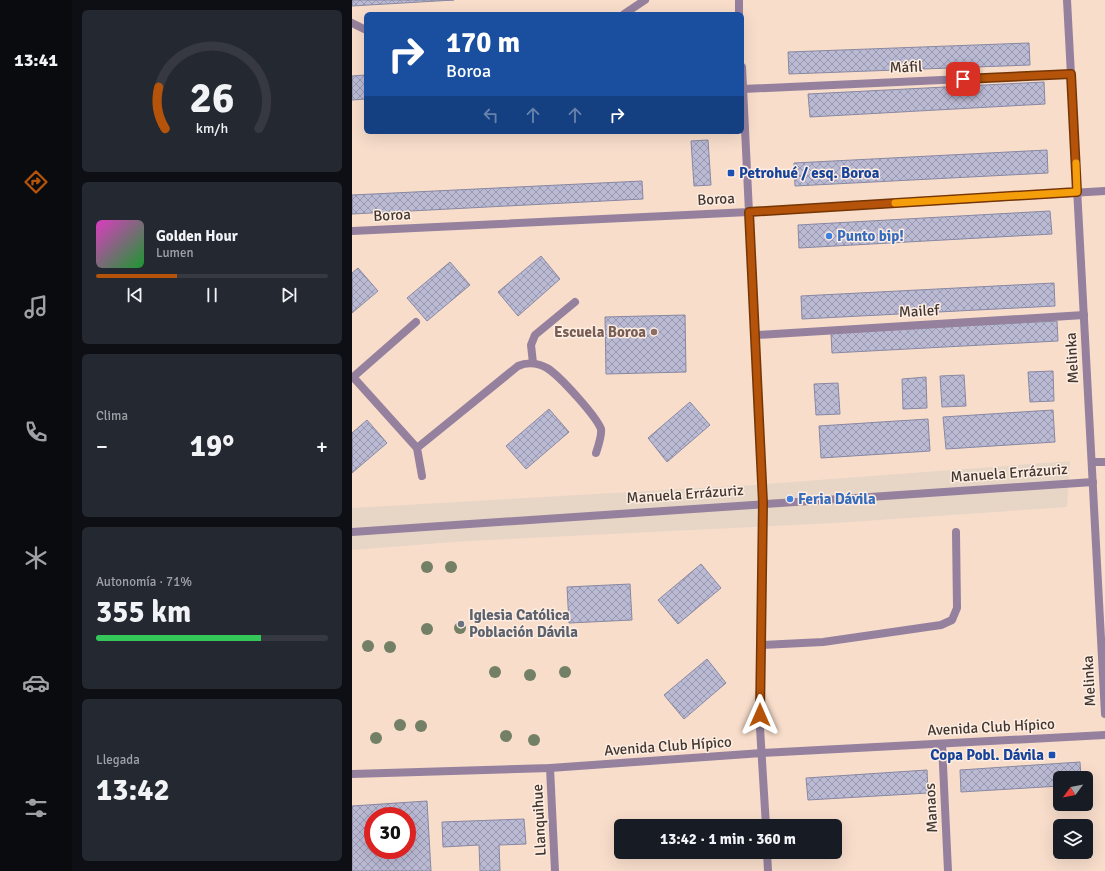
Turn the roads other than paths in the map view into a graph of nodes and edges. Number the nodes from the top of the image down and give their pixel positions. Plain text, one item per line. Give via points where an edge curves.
1 (645, 0) edge
2 (739, 0) edge
3 (1067, 0) edge
4 (627, 12) edge
5 (739, 12) edge
6 (352, 23) edge
7 (364, 29) edge
8 (1071, 74) junction
9 (744, 88) edge
10 (744, 109) edge
11 (1105, 191) edge
12 (1077, 192) junction
13 (749, 212) junction
14 (352, 231) edge
15 (575, 302) dead end
16 (1084, 315) junction
17 (416, 322) dead end
18 (756, 335) junction
19 (533, 363) junction
20 (352, 377) edge
21 (417, 448) junction
22 (596, 454) dead end
23 (1092, 462) junction
24 (1105, 462) edge
25 (422, 476) dead end
26 (1093, 482) junction
27 (763, 503) junction
28 (352, 532) edge
29 (956, 532) dead end
30 (760, 645) junction
31 (1105, 714) edge
32 (1105, 735) edge
33 (942, 744) junction
34 (762, 753) junction
35 (550, 768) junction
36 (352, 774) edge
37 (766, 819) edge
38 (767, 859) edge
39 (555, 871) edge
40 (768, 871) edge
41 (948, 871) edge

1 - 4 street
2 - 5 street
3 - 8 street, Melinka
6 - 7 street
8 - 9 street, Máfil
8 - 12 street, Melinka
10 - 13 street
11 - 12 street, Boroa
12 - 13 street, Boroa
12 - 16 street, Melinka
13 - 14 street, Boroa
13 - 18 street
15 - 19 street via 535,335 531,345
16 - 18 street, Mailef
16 - 23 street, Melinka
17 - 20 street
18 - 27 street
19 - 21 street via 518,366
19 - 22 street via 547,368 595,418 601,430
20 - 21 street
21 - 25 street
23 - 24 street
23 - 26 street, Melinka
26 - 27 street, Manuela Errázuriz
26 - 31 street, Melinka
27 - 28 street, Manuela Errázuriz
27 - 30 street
29 - 30 street via 957,608 952,620 941,625 823,642
30 - 34 street
32 - 33 street, Avenida Club Hípico
33 - 34 street, Avenida Club Hípico
33 - 41 street, Manaos
34 - 35 street, Avenida Club Hípico
34 - 37 street
35 - 36 street, Avenida Club Hípico
35 - 39 street, Llanquihue
38 - 40 street

